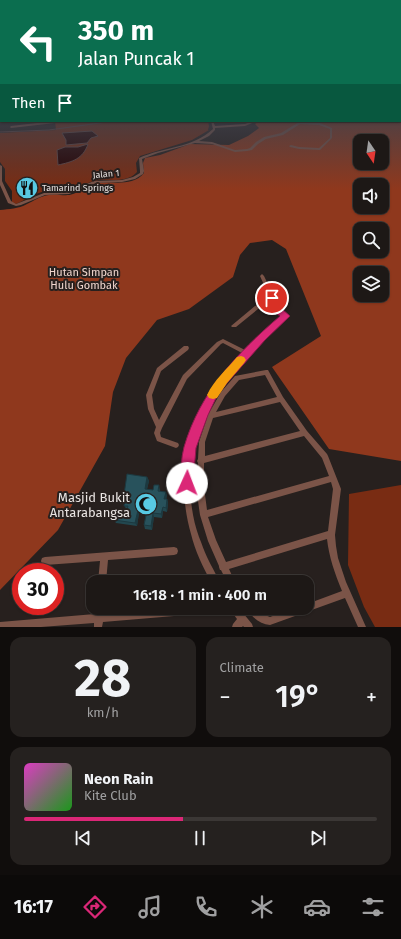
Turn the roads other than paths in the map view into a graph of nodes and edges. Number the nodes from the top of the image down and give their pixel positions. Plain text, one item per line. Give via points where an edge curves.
1 (213, 130) edge
2 (288, 130) edge
3 (331, 130) edge
4 (192, 142) junction
5 (291, 146) dead end
6 (0, 167) edge
7 (262, 276) dead end
8 (278, 310) junction
9 (234, 326) dead end
10 (186, 348) dead end
11 (246, 353) junction
12 (281, 399) junction
13 (203, 414) junction
14 (211, 416) junction
15 (159, 427) junction
16 (306, 433) junction
17 (176, 444) dead end
18 (200, 461) junction
19 (334, 478) junction
20 (204, 515) junction
21 (331, 535) junction
22 (174, 551) dead end
23 (104, 556) junction
24 (45, 561) dead end
25 (223, 567) junction
26 (103, 575) edge
27 (212, 575) edge
28 (227, 575) edge
29 (347, 593) junction
30 (314, 605) edge
31 (154, 615) edge
32 (240, 615) edge
33 (259, 615) edge
34 (287, 615) edge
35 (243, 619) junction
36 (99, 622) edge
37 (0, 626) edge
38 (236, 627) edge
39 (249, 627) edge
40 (362, 627) edge

1 - 4 street, Jalan 1
2 - 4 street via 265,138 247,150 235,151 212,143
3 - 5 street via 331,138 320,149
4 - 6 street, Jalan 1 via 140,159 142,171 134,178 95,182 68,193 44,194 20,204 8,202 0,181
7 - 8 street
8 - 9 street via 257,307
8 - 11 street via 286,316
10 - 15 street via 159,370 149,395 151,410
11 - 13 street via 223,380
11 - 15 street via 227,342 219,342 185,377
12 - 14 street
12 - 14 street via 266,372 239,376 223,394
12 - 16 street
13 - 14 street
13 - 27 street via 190,448 186,474 187,493 194,530
14 - 18 street via 202,442
15 - 17 street via 159,439
16 - 18 street
16 - 19 street via 325,456
18 - 20 street
19 - 20 street
19 - 21 street via 337,489
20 - 25 street
21 - 25 street
21 - 29 street via 336,562
22 - 23 street
23 - 24 street
23 - 26 street
25 - 28 street
29 - 30 street
29 - 40 street
31 - 36 street
32 - 35 street
33 - 34 street via 265,621 270,621
35 - 38 street
35 - 39 street
36 - 37 street

